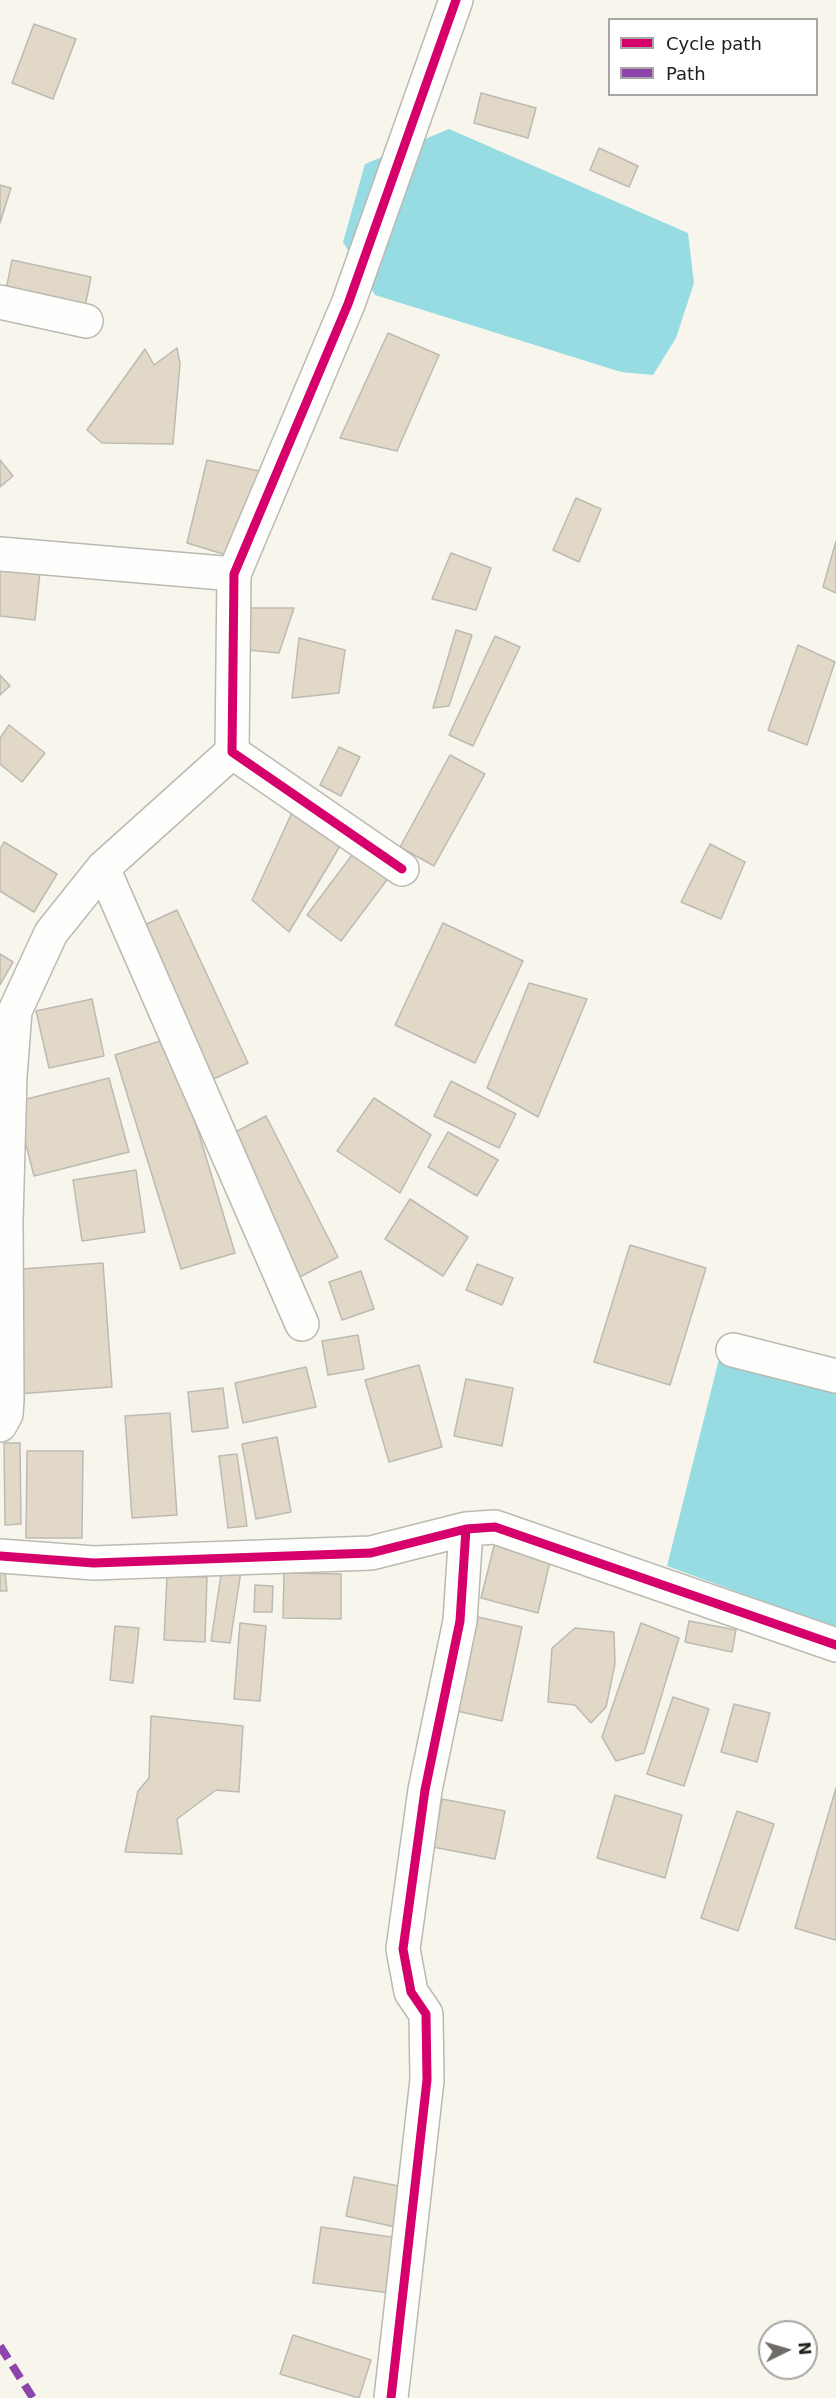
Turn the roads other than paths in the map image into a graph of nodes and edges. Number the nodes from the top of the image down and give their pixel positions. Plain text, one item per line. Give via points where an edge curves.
1 (456, 0) edge
2 (0, 302) edge
3 (86, 321) dead end
4 (0, 554) edge
5 (234, 574) junction
6 (232, 752) junction
7 (103, 868) junction
8 (402, 869) dead end
9 (302, 1324) dead end
10 (733, 1350) dead end
11 (836, 1376) edge
12 (0, 1425) edge
13 (466, 1529) junction
14 (0, 1556) edge
15 (836, 1645) edge
16 (391, 2398) edge

1 - 5 street via 348,304
2 - 3 street
4 - 5 street
5 - 6 street
6 - 7 street
6 - 8 street
7 - 9 street
7 - 12 street via 51,933 15,1011 6,1220 7,1400
10 - 11 street
13 - 14 street via 371,1553 94,1563
13 - 15 street via 495,1527
13 - 16 street via 459,1622 425,1790 403,1949 411,1992 426,2014 427,2080

